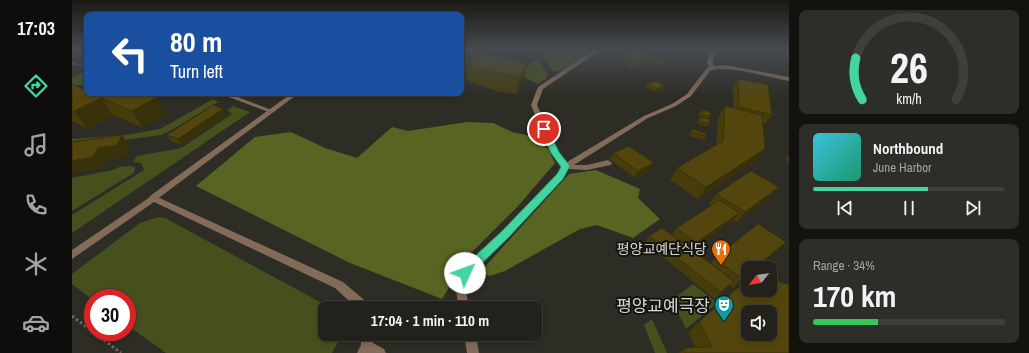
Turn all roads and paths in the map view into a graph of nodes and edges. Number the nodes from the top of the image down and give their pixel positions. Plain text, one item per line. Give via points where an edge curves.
1 (574, 65) edge
2 (712, 68) joint
3 (789, 80) edge
4 (229, 96) edge
5 (292, 96) edge
6 (271, 111) junction
7 (608, 163) dead end
8 (566, 166) junction
9 (153, 198) junction
10 (72, 254) edge
11 (357, 301) edge
12 (463, 301) edge
13 (72, 316) edge
14 (471, 341) edge
15 (365, 344) edge
16 (121, 353) edge
17 (380, 353) edge
18 (473, 353) edge

1 - 8 street via 540,88 534,105 555,153
2 - 3 street via 726,67
2 - 8 street via 689,95 674,105 646,117
4 - 6 street
5 - 6 street
6 - 9 street
7 - 8 street via 578,169
8 - 12 street via 560,176 506,234 465,273 461,290
9 - 10 street
9 - 11 street via 339,285
13 - 16 path
14 - 18 street
15 - 17 street

